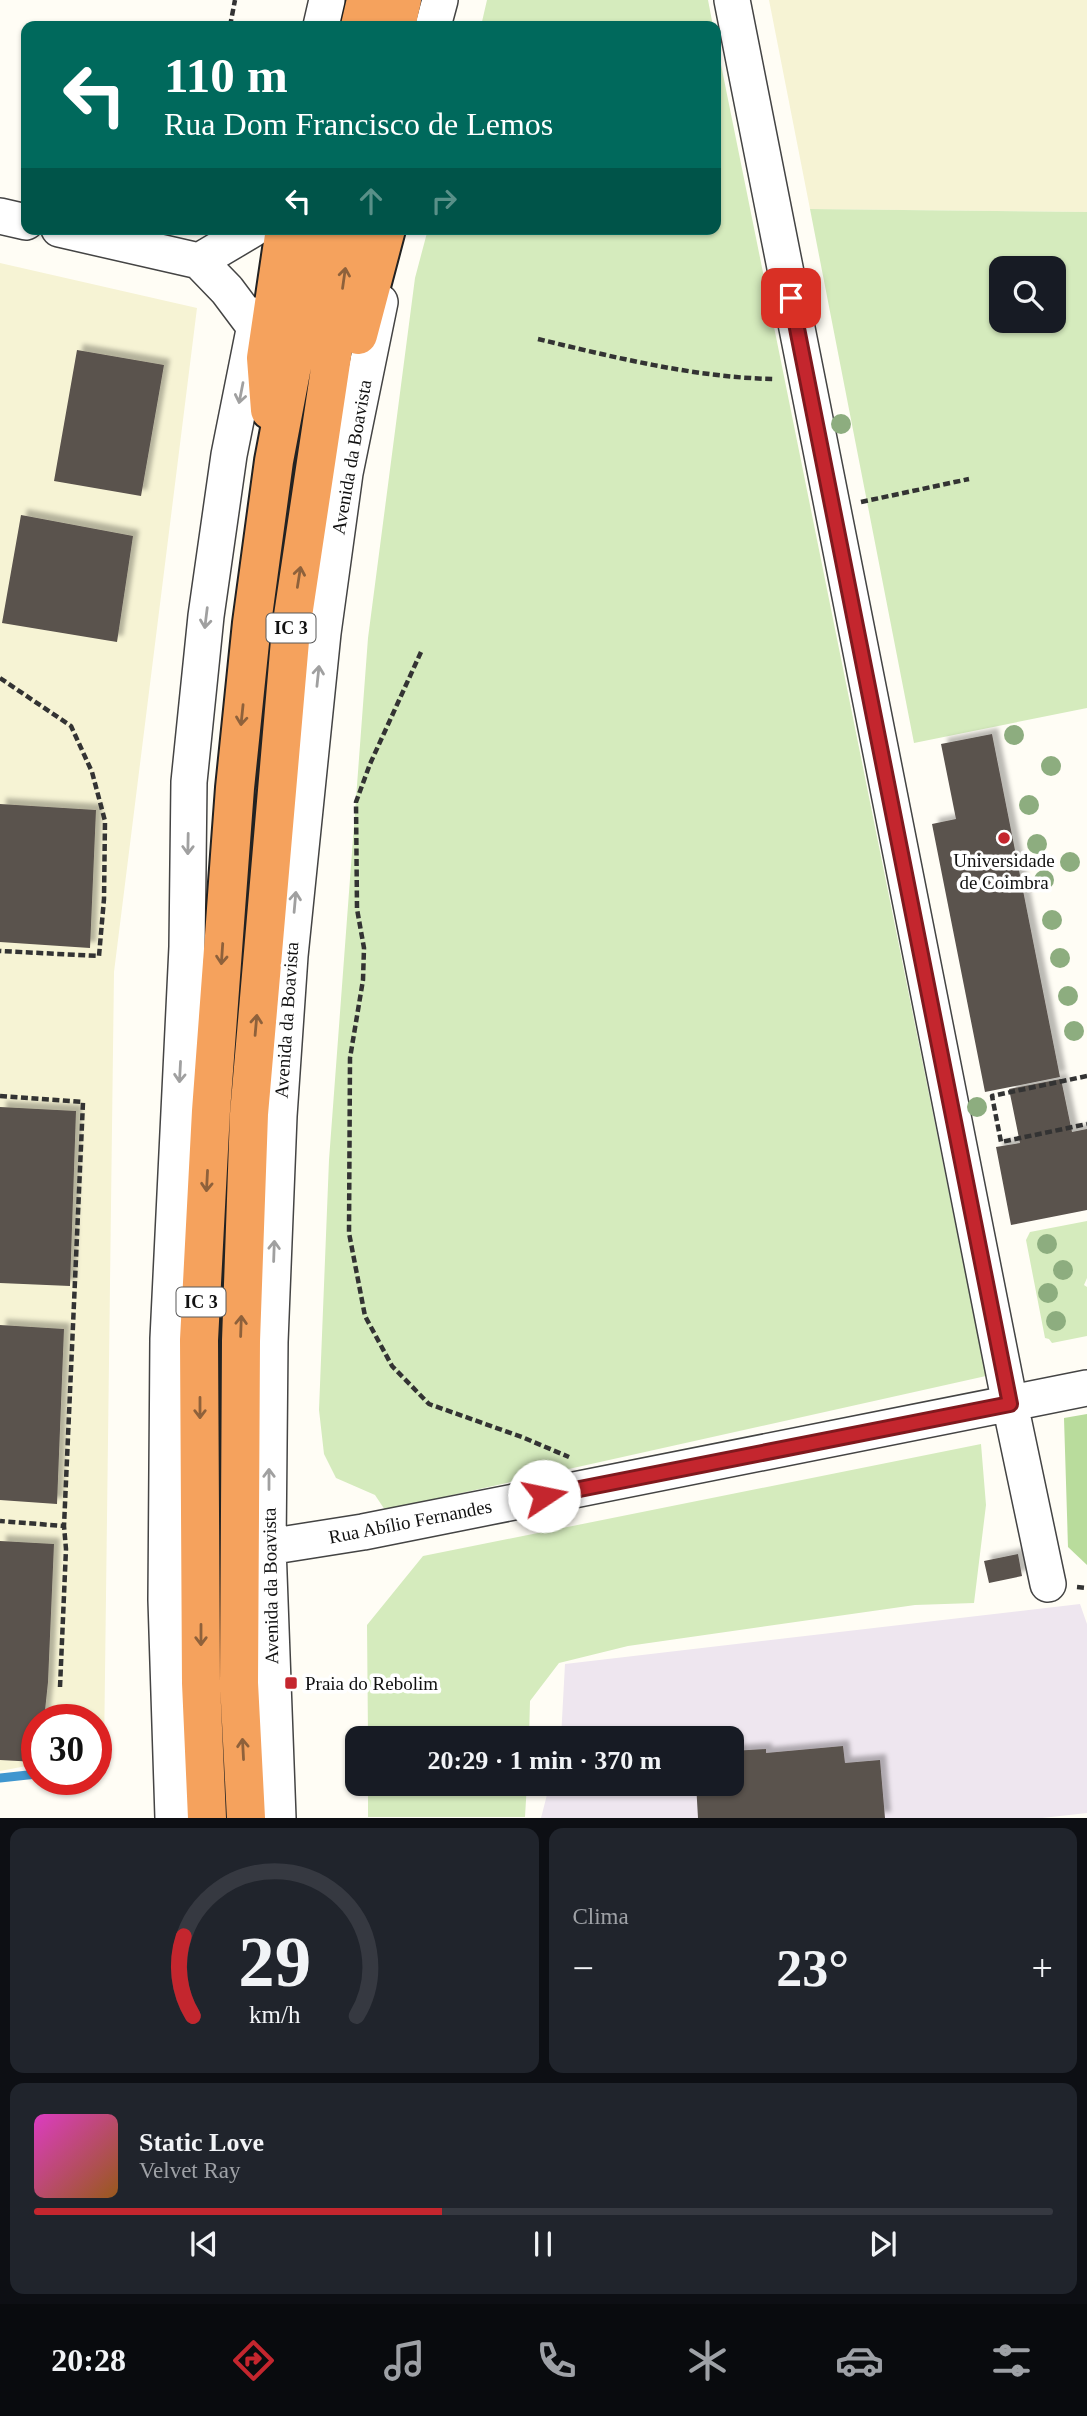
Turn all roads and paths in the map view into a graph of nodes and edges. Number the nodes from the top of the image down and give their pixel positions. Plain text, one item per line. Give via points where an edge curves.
1 (235, 0) edge
2 (327, 0) edge
3 (366, 0) edge
4 (402, 0) edge
5 (440, 0) edge
6 (732, 0) edge
7 (231, 21) edge
8 (322, 21) edge
9 (361, 21) edge
10 (397, 21) edge
11 (434, 21) edge
12 (0, 216) edge
13 (21, 221) edge
14 (85, 235) edge
15 (243, 235) edge
16 (272, 235) edge
17 (284, 235) edge
18 (317, 235) edge
19 (350, 235) edge
20 (384, 235) edge
21 (391, 235) edge
22 (199, 261) junction
23 (254, 326) junction
24 (538, 338) dead end
25 (807, 379) junction
26 (274, 461) junction
27 (316, 467) junction
28 (969, 479) dead end
29 (832, 508) junction
30 (421, 652) dead end
31 (0, 678) edge
32 (0, 951) edge
33 (1087, 1076) edge
34 (0, 1096) edge
35 (1087, 1124) edge
36 (1087, 1388) edge
37 (1010, 1404) junction
38 (572, 1459) dead end
39 (0, 1521) edge
40 (64, 1526) junction
41 (268, 1547) junction
42 (1048, 1584) dead end
43 (60, 1687) dead end
44 (173, 1818) edge
45 (206, 1818) edge
46 (246, 1818) edge
47 (278, 1818) edge

1 - 7 path
2 - 8 street
3 - 9 highway
4 - 10 highway
5 - 11 street
6 - 25 street
12 - 13 street
14 - 22 street
15 - 22 street
16 - 23 street
17 - 26 highway via 265,358
18 - 26 highway, IC 3
27 -> 19 highway, Avenida da Boavista / IC 3
20 - 27 highway via 341,411
41 -> 21 street, Avenida da Boavista via 279,1116 304,808 345,473
22 - 23 street
23 -> 44 street via 229,455 206,616 189,782 187,947 168,1339 166,1600
24 - 25 path via 615,357 744,379
25 - 29 street
26 -> 45 highway, IC 3 via 235,788 209,1138 199,1340
46 -> 27 highway, Avenida da Boavista / IC 3 via 239,1683 240,1355 249,1114 291,629
28 - 29 path
29 - 37 street
30 - 38 path via 356,803 356,909 364,969 350,1058 349,1233 365,1316 392,1366 429,1404
31 - 32 path via 71,726 92,772 105,821 99,956
33 - 35 path via 992,1096 1001,1142
34 - 40 path via 83,1102
36 - 37 street, Rua Abílio Fernandes
37 - 41 street, Rua Abílio Fernandes
37 - 42 street
39 - 40 path
40 - 43 path
41 - 47 street, Avenida da Boavista

